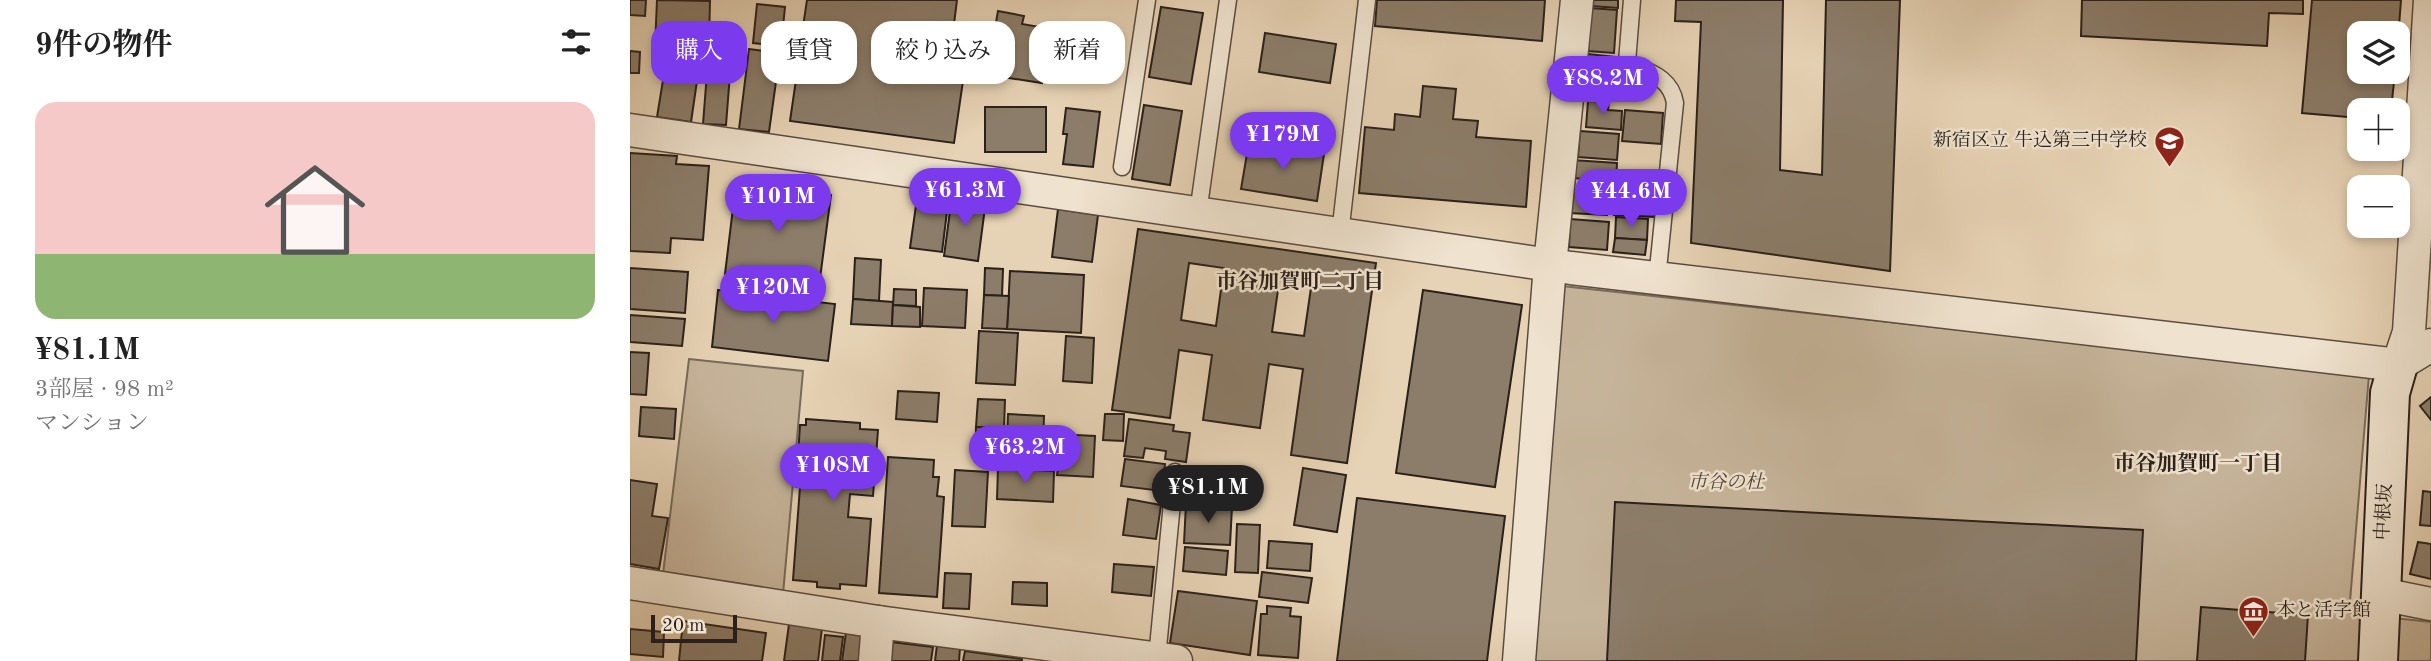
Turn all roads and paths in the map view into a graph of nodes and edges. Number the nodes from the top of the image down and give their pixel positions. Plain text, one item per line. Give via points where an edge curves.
1 (1147, 0) edge
2 (1228, 0) edge
3 (1367, 0) edge
4 (1577, 0) edge
5 (1632, 0) edge
6 (2430, 0) edge
7 (630, 130) edge
8 (1122, 167) dead end
9 (1198, 213) junction
10 (1340, 234) junction
11 (1550, 265) junction
12 (1657, 279) junction
13 (2431, 345) edge
14 (2398, 365) junction
15 (1175, 472) dead end
16 (630, 583) edge
17 (2381, 594) junction
18 (2431, 604) edge
19 (878, 622) junction
20 (1151, 659) edge
21 (875, 661) edge
22 (1519, 661) edge
23 (2378, 661) edge

1 - 8 lane
2 - 9 lane
3 - 10 lane
4 - 11 street
5 - 12 lane via 1628,62 1662,79 1673,91 1675,103
6 - 14 street via 2409,332
7 - 9 street
9 - 10 street
10 - 11 street
11 - 12 street
11 - 22 street
12 - 14 street
13 - 14 street
14 - 17 street, 中根坂 via 2390,393
15 - 20 lane
16 - 19 street
17 - 18 street
17 - 23 street, 中根坂
19 - 20 street
19 - 21 street

